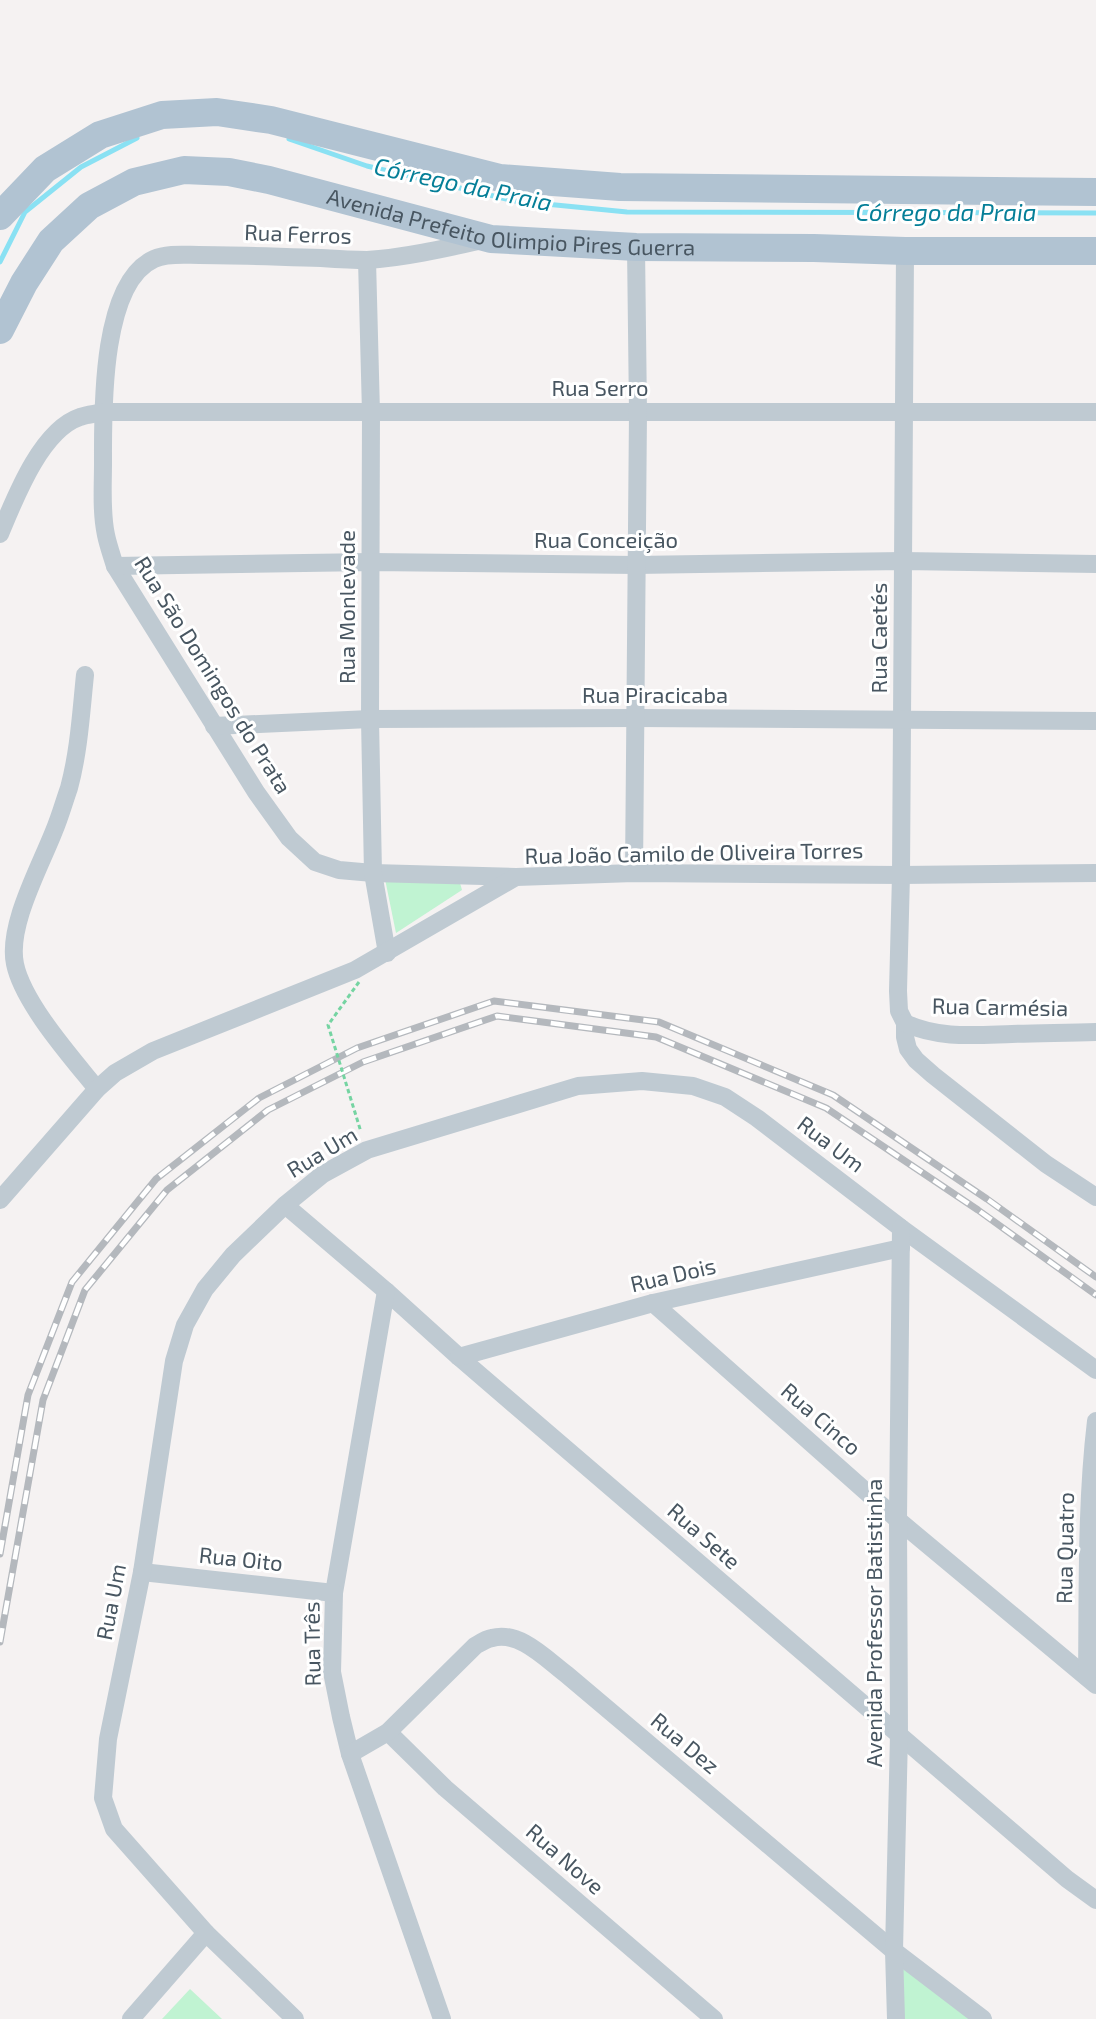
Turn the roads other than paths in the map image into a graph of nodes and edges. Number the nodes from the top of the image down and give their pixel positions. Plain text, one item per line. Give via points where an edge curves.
1 (1096, 192) edge
2 (0, 216) edge
3 (491, 239) junction
4 (636, 247) junction
5 (905, 251) junction
6 (1096, 251) edge
7 (367, 260) junction
8 (141, 268) joint
9 (0, 330) edge
10 (904, 411) junction
11 (103, 412) junction
12 (638, 412) junction
13 (1096, 412) edge
14 (371, 413) junction
15 (0, 534) edge
16 (903, 561) junction
17 (371, 562) junction
18 (1096, 564) edge
19 (115, 566) junction
20 (636, 566) junction
21 (85, 675) dead end
22 (636, 718) junction
23 (370, 719) junction
24 (902, 720) junction
25 (1096, 721) edge
26 (214, 726) junction
27 (373, 873) junction
28 (634, 873) junction
29 (1096, 873) edge
30 (901, 875) junction
31 (516, 877) junction
32 (387, 953) junction
33 (906, 1023) junction
34 (1096, 1032) edge
35 (97, 1089) junction
36 (1096, 1197) edge
37 (0, 1200) edge
38 (285, 1204) junction
39 (901, 1228) junction
40 (901, 1248) junction
41 (386, 1291) junction
42 (653, 1303) junction
43 (459, 1357) junction
44 (1096, 1370) edge
45 (1096, 1421) edge
46 (898, 1520) junction
47 (142, 1572) junction
48 (334, 1593) junction
49 (1091, 1681) edge
50 (388, 1732) junction
51 (899, 1735) junction
52 (350, 1754) junction
53 (1096, 1900) edge
54 (206, 1933) junction
55 (894, 1951) junction
56 (131, 2019) edge
57 (295, 2019) edge
58 (442, 2019) edge
59 (714, 2019) edge
60 (896, 2019) edge
61 (983, 2019) edge

1 - 2 main road, Avenida Prefeito Olimpio Pires Guerra via 549,183 500,178 272,120 217,112 162,114 100,135 45,169
3 - 4 main road, Avenida Prefeito Olimpio Pires Guerra
3 - 7 street, Rua Ferros
3 - 9 main road, Avenida Prefeito Olimpio Pires Guerra via 269,180 230,172 184,170 134,182 89,206 51,241
4 - 5 main road, Avenida Prefeito Olimpio Pires Guerra
4 - 12 street
5 - 6 main road, Avenida Prefeito Olimpio Pires Guerra
5 - 10 street, Rua Caetés
7 - 8 street, Rua Ferros via 169,255
7 - 14 street, Rua Monlevade
8 - 11 street, Rua São Domingos do Prata via 121,300 114,323
10 - 12 street, Rua Serro
10 - 13 street, Rua Serro
10 - 16 street, Rua Caetés
11 - 14 street, Rua Serro
11 - 15 street, Rua Serro via 79,417 47,443
11 - 19 street, Rua São Domingos do Prata via 103,497 106,534
12 - 14 street, Rua Serro
12 - 20 street
14 - 17 street, Rua Monlevade
16 - 18 street, Rua Conceição
16 - 20 street, Rua Conceição
16 - 24 street, Rua Caetés
17 - 19 street, Rua Conceição
17 - 20 street, Rua Conceição
17 - 23 street, Rua Monlevade
19 - 26 street, Rua São Domingos do Prata
20 - 22 street
21 - 35 street via 69,787 15,929 15,964 24,990 48,1027
22 - 23 street, Rua Piracicaba
22 - 24 street, Rua Piracicaba
22 - 28 street
23 - 26 street, Rua Piracicaba
23 - 27 street, Rua Monlevade
24 - 25 street, Rua Piracicaba
24 - 30 street, Rua Caetés
26 - 27 street, Rua São Domingos do Prata via 289,837 315,862 339,870
27 - 31 street, Rua São Domingos do Prata
27 - 32 street, Rua Monlevade
28 - 30 street, Rua João Camilo de Oliveira Torres
28 - 31 street, Rua João Camilo de Oliveira Torres
29 - 30 street, Rua João Camilo de Oliveira Torres
30 - 33 street, Rua Caetés via 897,992 899,1011
31 - 32 street, Rua João Camilo de Oliveira Torres
32 - 35 street, Rua João Camilo de Oliveira Torres via 356,970 153,1051 115,1073
33 - 34 street, Rua Carmésia via 932,1032 964,1035
33 - 36 street, Rua Caetés via 908,1049 933,1076 1046,1164
35 - 37 street, Rua João Camilo de Oliveira Torres
38 - 39 street, Rua Um via 323,1174 367,1150 578,1086 642,1081 693,1086 725,1097
38 - 41 street, Rua Sete
38 - 47 street, Rua Um via 233,1255 205,1289 185,1325 174,1361
39 - 40 street, Avenida Professor Batistinha
39 - 44 street, Rua Um
40 - 42 street, Rua Dois
40 - 46 street, Avenida Professor Batistinha
41 - 43 street, Rua Sete
41 - 48 street, Rua Três
42 - 43 street, Rua Dois
42 - 46 street, Rua Cinco
43 - 51 street, Rua Sete
45 - 49 street, Rua Quatro via 1090,1483
46 - 49 street, Rua Cinco
46 - 51 street, Avenida Professor Batistinha
47 - 48 street, Rua Oito
47 - 54 street, Rua Um via 108,1739 103,1798 114,1829
48 - 52 street, Rua Três via 333,1672
50 - 52 street, Rua Dez
50 - 55 street, Rua Dez via 475,1646 493,1637 510,1637 566,1674
50 - 59 street, Rua Nove via 445,1788
51 - 53 street, Rua Sete
51 - 55 street, Avenida Professor Batistinha
52 - 58 street, Rua Três
54 - 56 street
54 - 57 street, Rua Um
55 - 60 street, Avenida Professor Batistinha
55 - 61 street, Rua Dez

